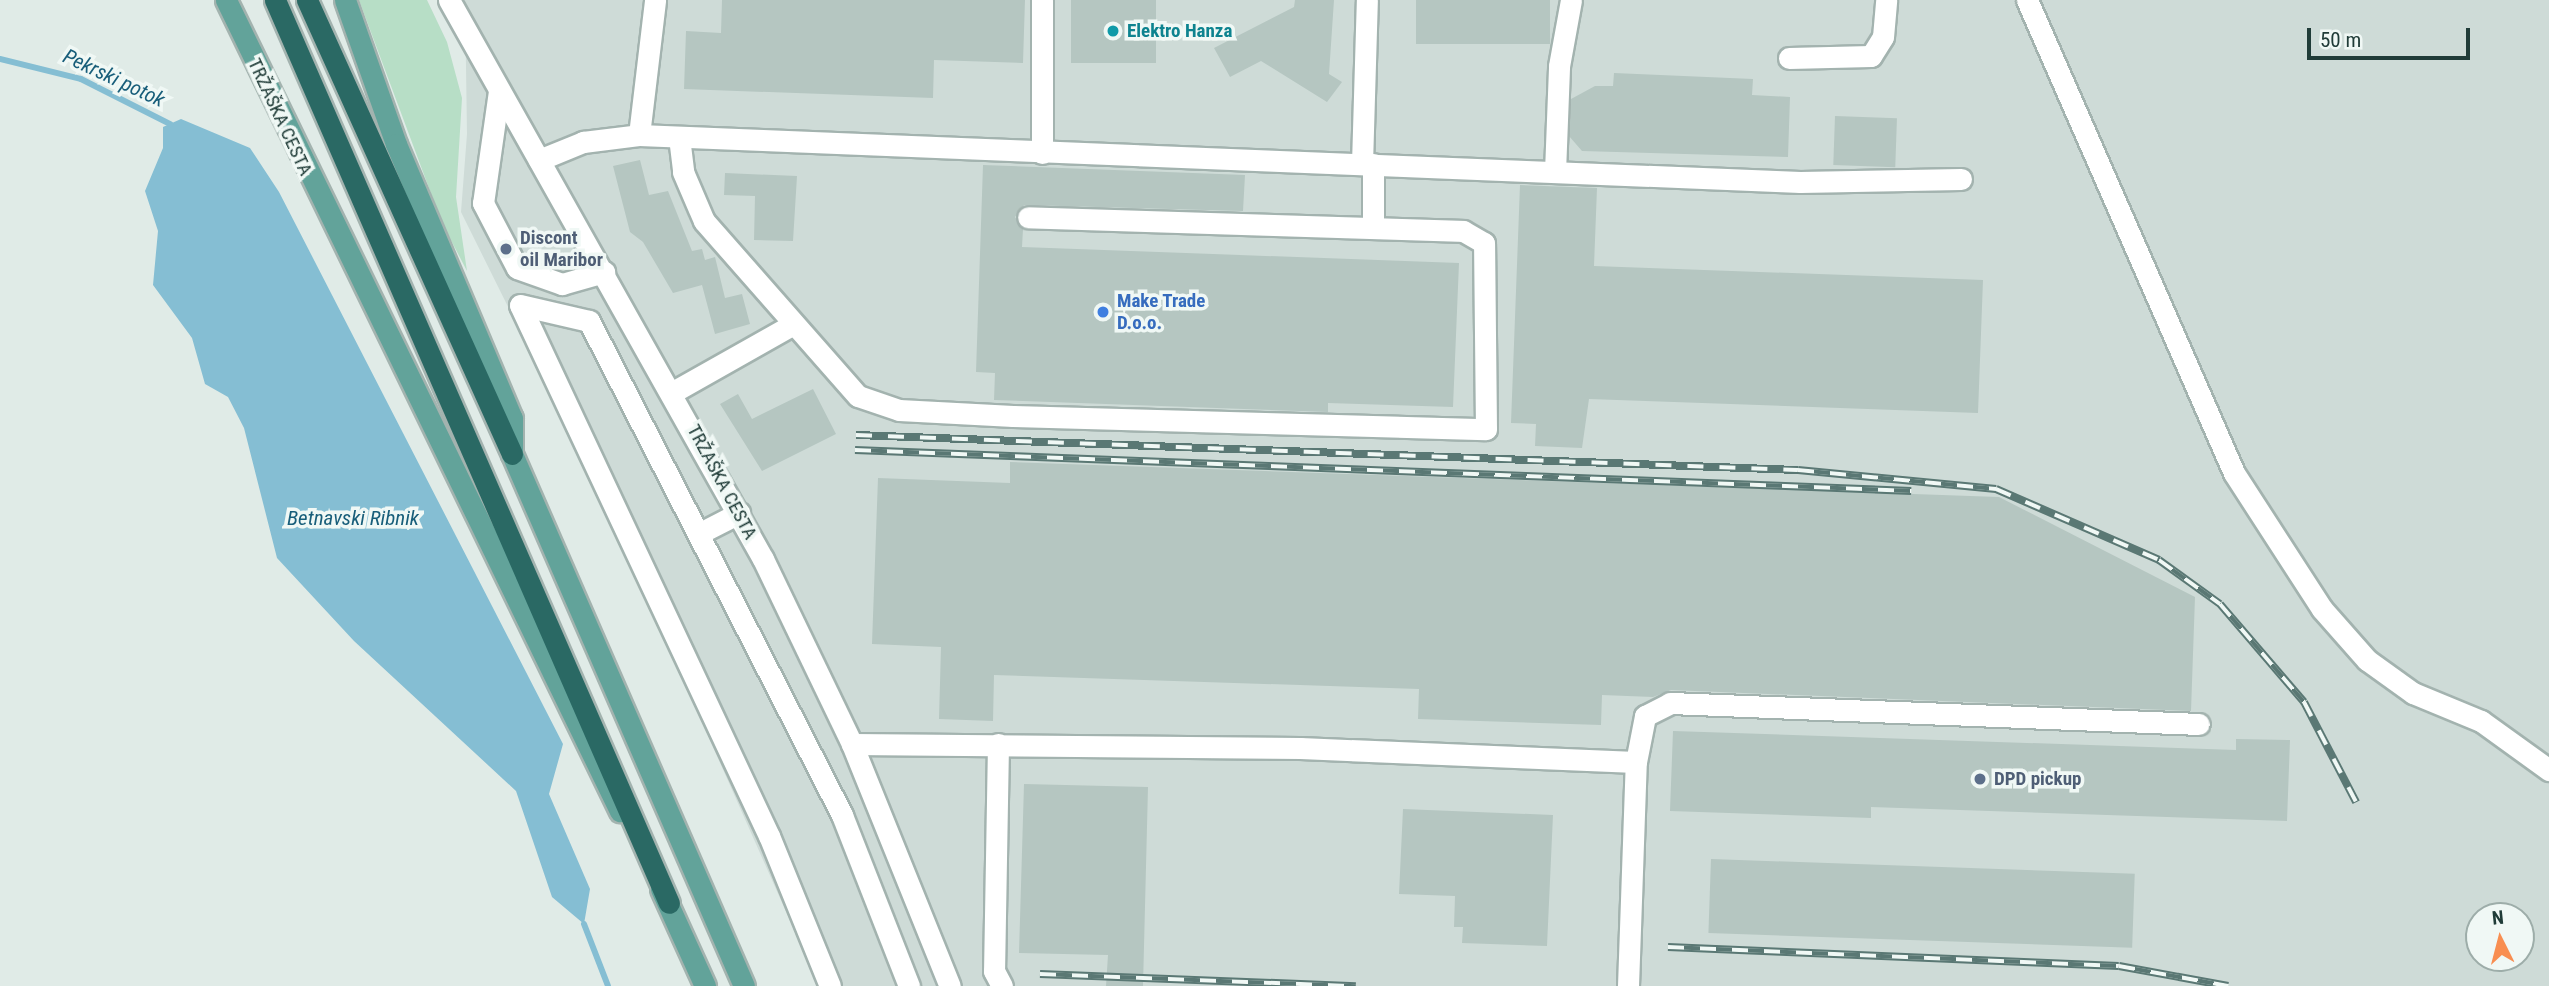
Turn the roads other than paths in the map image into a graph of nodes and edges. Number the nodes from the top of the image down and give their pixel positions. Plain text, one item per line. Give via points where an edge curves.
1 (226, 0) edge
2 (275, 0) edge
3 (307, 0) edge
4 (345, 0) edge
5 (449, 0) edge
6 (656, 0) edge
7 (1042, 0) edge
8 (1367, 0) edge
9 (1571, 0) edge
10 (1886, 0) edge
11 (2027, 0) edge
12 (1789, 58) dead end
13 (499, 91) junction
14 (639, 135) junction
15 (679, 137) junction
16 (1042, 153) junction
17 (539, 160) junction
18 (1368, 164) junction
19 (1555, 172) junction
20 (1961, 179) dead end
21 (1028, 217) dead end
22 (1373, 228) junction
23 (604, 272) junction
24 (790, 326) junction
25 (673, 392) junction
26 (512, 454) junction
27 (739, 513) junction
28 (702, 533) junction
29 (2199, 724) dead end
30 (852, 744) junction
31 (998, 744) junction
32 (1636, 762) junction
33 (2549, 771) edge
34 (669, 903) junction
35 (705, 986) edge
36 (744, 986) edge
37 (830, 986) edge
38 (909, 986) edge
39 (950, 986) edge
40 (1002, 986) edge
41 (1628, 986) edge

1 - 34 main road, TRŽAŠKA CESTA via 367,300
2 - 34 highway
3 - 26 highway
4 - 26 main road via 396,144 512,418
5 - 13 street, TRŽAŠKA CESTA
6 - 14 street
7 - 16 street
8 - 18 street
9 - 19 street via 1559,66
10 - 12 street via 1883,37 1871,56
11 - 33 street via 2234,474 2322,609 2367,660 2413,693 2481,721
13 - 17 street, TRŽAŠKA CESTA
13 - 23 street via 484,203 517,268 562,284
14 - 15 street
14 - 17 street via 583,142
15 - 16 street
15 - 24 street via 683,172 704,222
16 - 18 street
17 - 23 street, TRŽAŠKA CESTA
18 - 19 street
18 - 22 street
19 - 20 street via 1800,182
21 - 22 street
22 - 24 street via 1464,231 1484,243 1486,429 899,410 858,396
23 - 25 street, TRŽAŠKA CESTA
24 - 25 street
25 - 27 street, TRŽAŠKA CESTA
26 - 36 main road
27 - 28 street
27 - 30 street, TRŽAŠKA CESTA
28 - 37 street via 589,321 520,305 752,799
28 - 38 street via 842,815
29 - 32 street via 1670,703 1645,716
30 - 31 street
30 - 39 street, TRŽAŠKA CESTA
31 - 32 street
31 - 40 street via 995,971
32 - 41 street
34 - 35 main road, TRŽAŠKA CESTA

